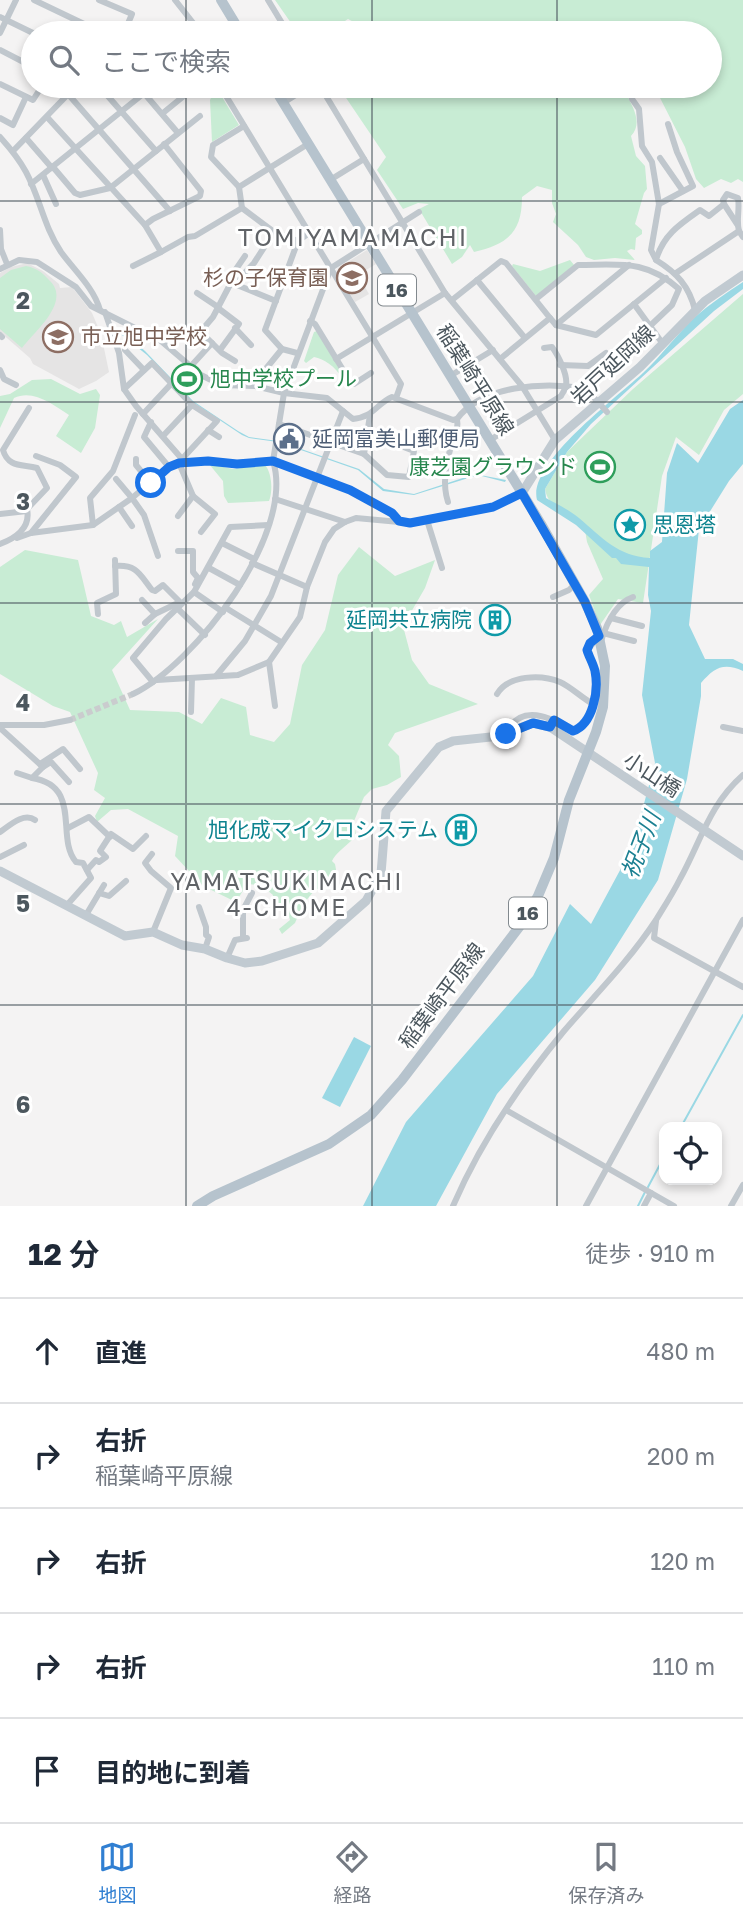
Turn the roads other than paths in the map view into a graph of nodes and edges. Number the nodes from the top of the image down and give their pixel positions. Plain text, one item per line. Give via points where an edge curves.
1 (16, 0) edge
2 (34, 0) edge
3 (99, 0) edge
4 (175, 0) edge
5 (268, 0) edge
6 (225, 1) edge
7 (3, 18) edge
8 (77, 21) edge
9 (129, 21) edge
10 (192, 21) edge
11 (235, 21) edge
12 (281, 21) edge
13 (21, 27) edge
14 (0, 33) edge
15 (0, 50) edge
16 (21, 61) edge
17 (0, 84) edge
18 (21, 94) edge
19 (26, 98) edge
20 (64, 98) edge
21 (72, 98) edge
22 (110, 98) edge
23 (138, 98) edge
24 (149, 98) edge
25 (181, 98) edge
26 (227, 98) edge
27 (280, 98) edge
28 (291, 98) edge
29 (327, 98) edge
30 (632, 98) edge
31 (283, 103) junction
32 (122, 111) junction
33 (163, 113) junction
34 (200, 116) dead end
35 (47, 117) junction
36 (0, 118) edge
37 (668, 124) dead end
38 (244, 126) junction
39 (99, 129) junction
40 (178, 133) junction
41 (0, 137) edge
42 (26, 138) junction
43 (164, 144) junction
44 (308, 144) junction
45 (76, 148) junction
46 (156, 150) junction
47 (13, 151) junction
48 (660, 158) dead end
49 (364, 159) junction
50 (53, 167) junction
51 (270, 168) junction
52 (134, 169) junction
53 (43, 175) junction
54 (330, 180) junction
55 (31, 184) junction
56 (110, 187) junction
57 (239, 187) junction
58 (683, 191) junction
59 (56, 204) dead end
60 (659, 204) junction
61 (724, 204) junction
62 (243, 208) junction
63 (170, 211) junction
64 (419, 212) dead end
65 (402, 223) junction
66 (145, 225) junction
67 (0, 230) edge
68 (739, 230) edge
69 (274, 232) junction
70 (309, 233) junction
71 (298, 241) junction
72 (369, 243) junction
73 (1, 246) edge
74 (161, 252) junction
75 (245, 256) dead end
76 (656, 260) junction
77 (7, 264) junction
78 (629, 265) junction
79 (133, 266) dead end
80 (331, 268) junction
81 (0, 269) edge
82 (676, 273) junction
83 (743, 275) edge
84 (666, 278) junction
85 (477, 281) junction
86 (197, 293) dead end
87 (445, 293) junction
88 (536, 299) junction
89 (452, 300) junction
90 (276, 301) junction
91 (634, 304) junction
92 (218, 307) junction
93 (695, 310) junction
94 (102, 311) junction
95 (411, 313) junction
96 (550, 318) junction
97 (310, 321) junction
98 (556, 325) junction
99 (651, 325) junction
100 (235, 328) junction
101 (372, 337) junction
102 (525, 338) junction
103 (212, 343) junction
104 (663, 344) junction
105 (251, 345) dead end
106 (544, 348) dead end
107 (282, 349) junction
108 (125, 350) dead end
109 (220, 350) junction
110 (493, 350) junction
111 (606, 353) dead end
112 (298, 354) junction
113 (336, 359) junction
114 (500, 359) junction
115 (235, 361) dead end
116 (474, 362) junction
117 (560, 365) junction
118 (191, 366) junction
119 (0, 370) edge
120 (144, 370) junction
121 (370, 373) dead end
122 (260, 376) dead end
123 (450, 376) junction
124 (171, 384) junction
125 (16, 385) dead end
126 (566, 385) junction
127 (522, 386) junction
128 (124, 390) junction
129 (284, 393) junction
130 (495, 395) junction
131 (396, 398) junction
132 (600, 403) junction
133 (192, 405) junction
134 (468, 407) junction
135 (29, 408) dead end
136 (343, 411) junction
137 (537, 411) junction
138 (607, 412) dead end
139 (139, 414) junction
140 (370, 415) junction
141 (457, 419) junction
142 (151, 422) junction
143 (279, 424) junction
144 (208, 430) junction
145 (367, 433) junction
146 (163, 436) junction
147 (219, 437) dead end
148 (490, 440) junction
149 (555, 440) junction
150 (332, 442) junction
151 (364, 454) junction
152 (36, 456) dead end
153 (136, 459) dead end
154 (273, 461) junction
155 (181, 462) junction
156 (169, 467) junction
157 (318, 478) junction
158 (116, 479) dead end
159 (151, 483) junction
160 (522, 493) junction
161 (193, 496) junction
162 (132, 498) junction
163 (275, 499) junction
164 (448, 502) dead end
165 (120, 508) junction
166 (307, 509) junction
167 (27, 511) junction
168 (0, 514) edge
169 (178, 516) dead end
170 (427, 520) junction
171 (399, 521) junction
172 (345, 522) junction
173 (93, 524) junction
174 (268, 525) junction
175 (132, 526) dead end
176 (201, 532) dead end
177 (31, 533) junction
178 (16, 538) junction
179 (222, 543) junction
180 (0, 544) edge
181 (178, 551) dead end
182 (158, 556) dead end
183 (253, 561) junction
184 (209, 568) junction
185 (442, 568) dead end
186 (281, 576) junction
187 (575, 584) junction
188 (240, 585) junction
189 (307, 587) junction
190 (194, 592) junction
191 (553, 597) dead end
192 (632, 597) dead end
193 (142, 600) dead end
194 (179, 606) junction
195 (225, 610) junction
196 (98, 614) dead end
197 (155, 614) junction
198 (611, 618) junction
199 (145, 623) dead end
200 (642, 625) dead end
201 (255, 626) junction
202 (205, 635) junction
203 (601, 637) junction
204 (634, 641) dead end
205 (281, 642) junction
206 (269, 662) junction
207 (216, 676) junction
208 (191, 678) junction
209 (155, 681) junction
210 (133, 694) tunnel mouth
211 (497, 694) dead end
212 (593, 704) junction
213 (275, 706) dead end
214 (191, 712) dead end
215 (69, 720) tunnel mouth
216 (552, 723) junction
217 (0, 727) edge
218 (723, 727) dead end
219 (743, 731) edge
220 (591, 755) junction
221 (41, 765) junction
222 (80, 769) dead end
223 (17, 773) dead end
224 (743, 775) edge
225 (32, 778) junction
226 (69, 782) dead end
227 (35, 820) dead end
228 (68, 828) junction
229 (703, 830) junction
230 (0, 832) edge
231 (146, 836) dead end
232 (110, 837) junction
233 (24, 845) dead end
234 (152, 855) dead end
235 (743, 856) edge
236 (0, 857) edge
237 (87, 870) junction
238 (0, 872) edge
239 (126, 881) dead end
240 (104, 885) dead end
241 (99, 893) junction
242 (252, 893) dead end
243 (67, 905) junction
244 (199, 907) dead end
245 (86, 915) junction
246 (656, 919) junction
247 (743, 920) edge
248 (153, 932) junction
249 (205, 949) junction
250 (228, 958) junction
251 (715, 972) junction
252 (743, 987) edge
253 (506, 1110) junction
254 (607, 1168) junction
255 (743, 1185) edge
256 (648, 1191) junction
257 (197, 1206) edge
258 (453, 1206) edge
259 (586, 1206) edge
260 (644, 1206) edge
261 (674, 1206) edge
262 (731, 1206) edge

1 - 7 street
2 - 8 street
3 - 9 street via 132,14
4 - 10 street
5 - 12 street
6 - 11 main road
7 - 13 street
7 - 14 street
15 - 16 street
17 - 18 street
19 - 36 street via 13,125
20 - 35 street
21 - 39 street
22 - 32 street
23 - 32 street
24 - 33 street
25 - 33 street
26 - 38 street
27 - 31 main road, 稲葉崎平原線 / 16
28 - 31 street
29 - 49 street
30 - 60 street via 639,109 642,146 652,162
31 - 44 main road, 稲葉崎平原線 / 16
32 - 39 street
32 - 46 street
33 - 40 street
34 - 40 street
35 - 42 street
35 - 45 street
37 - 58 street via 693,186
38 - 51 street
38 - 57 street via 213,145 211,157
39 - 45 street
39 - 52 street
40 - 43 street
41 - 47 street
42 - 47 street
42 - 50 street
43 - 46 street
43 - 63 street via 201,191 200,196
44 - 51 street
44 - 54 main road, 稲葉崎平原線 / 16
45 - 50 street
45 - 56 street
46 - 52 street
47 - 55 street
48 - 58 street
49 - 54 street
49 - 65 street
50 - 53 street
50 - 56 street via 75,194
51 - 57 street
51 - 70 street
52 - 56 street
52 - 63 street
53 - 55 street
53 - 59 street
54 - 72 main road, 稲葉崎平原線 / 16
55 - 94 street via 50,233
56 - 66 street
57 - 62 street
58 - 60 street
60 - 76 street via 650,250
61 - 68 street
61 - 68 street via 727,194 738,198
61 - 76 street via 709,216 700,210 678,224
62 - 69 street
62 - 74 street
63 - 66 street
64 - 65 street
65 - 72 street
65 - 87 street
66 - 74 street
67 - 73 street
68 - 82 street
69 - 71 street
69 - 90 street via 237,285
70 - 71 street
70 - 80 street
71 - 90 street
72 - 80 street
72 - 95 main road, 稲葉崎平原線 / 16
73 - 77 street
74 - 79 street
75 - 92 street
76 - 82 street
77 - 81 street
77 - 94 street via 37,262 76,287 86,302
78 - 84 street
78 - 88 street via 578,264
78 - 98 street
80 - 97 street
80 - 101 street
82 - 93 street
83 - 93 street, 岩戸延岡線
84 - 91 street
84 - 99 street via 679,293
85 - 88 street via 501,261 506,262
85 - 89 street
85 - 102 street
86 - 92 street
87 - 89 street
87 - 95 street
88 - 96 street
89 - 110 street
90 - 107 street via 265,330
91 - 98 street via 596,335
91 - 99 street
92 - 100 street via 238,322
92 - 103 street via 202,330
93 - 104 street, 岩戸延岡線
94 - 118 street via 161,341
94 - 128 street via 119,353
95 - 101 street
95 - 123 main road, 稲葉崎平原線 / 16
96 - 98 street
96 - 102 street
97 - 112 street
97 - 113 street
99 - 104 street
100 - 105 street
100 - 109 street
101 - 113 street
101 - 131 street via 401,384
102 - 114 street
103 - 109 street
103 - 118 street
104 - 132 street, 岩戸延岡線
106 - 117 street via 552,347
107 - 112 street
107 - 122 street
108 - 120 street
109 - 115 street
110 - 114 street
110 - 116 street
111 - 117 street via 588,366
112 - 129 street
113 - 121 street via 351,383
114 - 127 street
116 - 123 street
116 - 130 street
117 - 126 street
118 - 129 street via 226,387 255,386
119 - 125 street via 4,379
120 - 124 street via 152,363
120 - 128 street
123 - 134 main road, 稲葉崎平原線 / 16
124 - 133 street
124 - 139 street
126 - 127 street
126 - 132 street via 588,391
126 - 137 street via 561,396
127 - 130 street
127 - 137 street
128 - 139 street
129 - 136 street via 329,398
129 - 143 street
130 - 134 street
131 - 140 street via 389,398
131 - 141 street
132 - 138 street
132 - 149 street, 岩戸延岡線
133 - 144 street via 217,421
133 - 146 street
134 - 141 street
134 - 148 main road, 稲葉崎平原線 / 16
135 - 167 street via 3,450 13,464 37,468 47,486
136 - 140 street via 353,419
136 - 150 street
137 - 148 street
137 - 149 street
139 - 142 street
139 - 173 street via 113,471 90,498
140 - 145 street
141 - 164 street via 444,484
142 - 146 street
142 - 156 street via 144,437
143 - 150 street
143 - 154 street
144 - 147 street
144 - 155 street
145 - 151 street
145 - 151 street via 414,451 409,477 387,475
146 - 155 street
148 - 160 main road, 稲葉崎平原線 / 16
149 - 160 street, 岩戸延岡線
150 - 151 street
150 - 157 street
152 - 177 street via 76,477
153 - 159 street
154 - 155 street
154 - 157 street
154 - 163 street
155 - 156 street
155 - 161 street
156 - 159 street
157 - 166 street
157 - 171 street via 362,496
158 - 162 street
159 - 162 street
160 - 170 street via 493,507
160 - 187 main road, 稲葉崎平原線 / 16
161 - 169 street
161 - 176 street via 215,516
162 - 165 street
162 - 182 street via 144,515
163 - 166 street
163 - 174 street
165 - 173 street
165 - 175 street
166 - 172 street
166 - 186 street
167 - 168 street
167 - 178 street via 27,522
170 - 171 street
170 - 185 street
171 - 172 street via 356,518
172 - 189 street via 325,542
173 - 177 street
174 - 179 street via 230,527
174 - 183 street
177 - 178 street
178 - 180 street
179 - 183 street
179 - 184 street
181 - 194 street via 193,551 193,572 198,579
183 - 186 street
183 - 188 street
184 - 188 street
184 - 190 street
186 - 189 street
186 - 201 street
187 - 191 street
187 - 203 main road, 稲葉崎平原線 / 16
188 - 195 street
189 - 205 street via 300,617
190 - 194 street
190 - 195 street
192 - 198 street
193 - 197 street
194 - 196 street via 165,585 152,590 141,574 115,563 116,594 97,603
194 - 197 street
194 - 202 street
194 - 209 street via 133,658
195 - 201 street
195 - 202 street
197 - 199 street
198 - 200 street
198 - 203 street
201 - 205 street
201 - 207 street
202 - 209 street
203 - 204 street
203 - 212 street via 587,650 596,679
203 - 220 main road, 稲葉崎平原線 / 16 via 603,707
205 - 206 street
206 - 207 street via 238,675
206 - 213 street
207 - 208 street
208 - 209 street
208 - 214 street
209 - 210 street
211 - 212 street via 507,683 534,677 557,681
212 - 216 street via 586,723 576,731
215 - 217 street
216 - 220 street, 小山橋
216 - 250 street via 533,723 497,737 453,741 439,747 386,811 382,874 366,901 318,943 253,962
217 - 221 street
218 - 219 street
220 - 229 street, 小山橋
220 - 257 main road, 稲葉崎平原線 / 16 via 569,800 554,858 523,922 384,1103 335,1141
221 - 222 street via 64,749
221 - 225 street
221 - 226 street via 51,762
223 - 225 street
224 - 229 street via 725,791
225 - 228 street via 53,788 62,801
227 - 230 street via 26,816
228 - 232 street via 89,817
228 - 237 street via 71,855
229 - 235 street, 小山橋
229 - 246 street
231 - 232 street via 133,849
232 - 237 street via 100,851 106,857
233 - 236 street
234 - 248 street via 145,863 171,888
237 - 243 street via 90,880
238 - 243 street
239 - 241 street via 109,896
240 - 241 street
241 - 245 street
242 - 250 street via 243,910 245,938 235,940
243 - 245 street
244 - 249 street via 209,937
245 - 248 street via 125,936
246 - 251 street via 654,938
246 - 253 street
247 - 251 street
248 - 249 street
249 - 250 street
251 - 252 street
251 - 254 street
253 - 254 street
253 - 258 street
254 - 256 street
254 - 259 street
255 - 262 street
256 - 260 street
256 - 261 street

